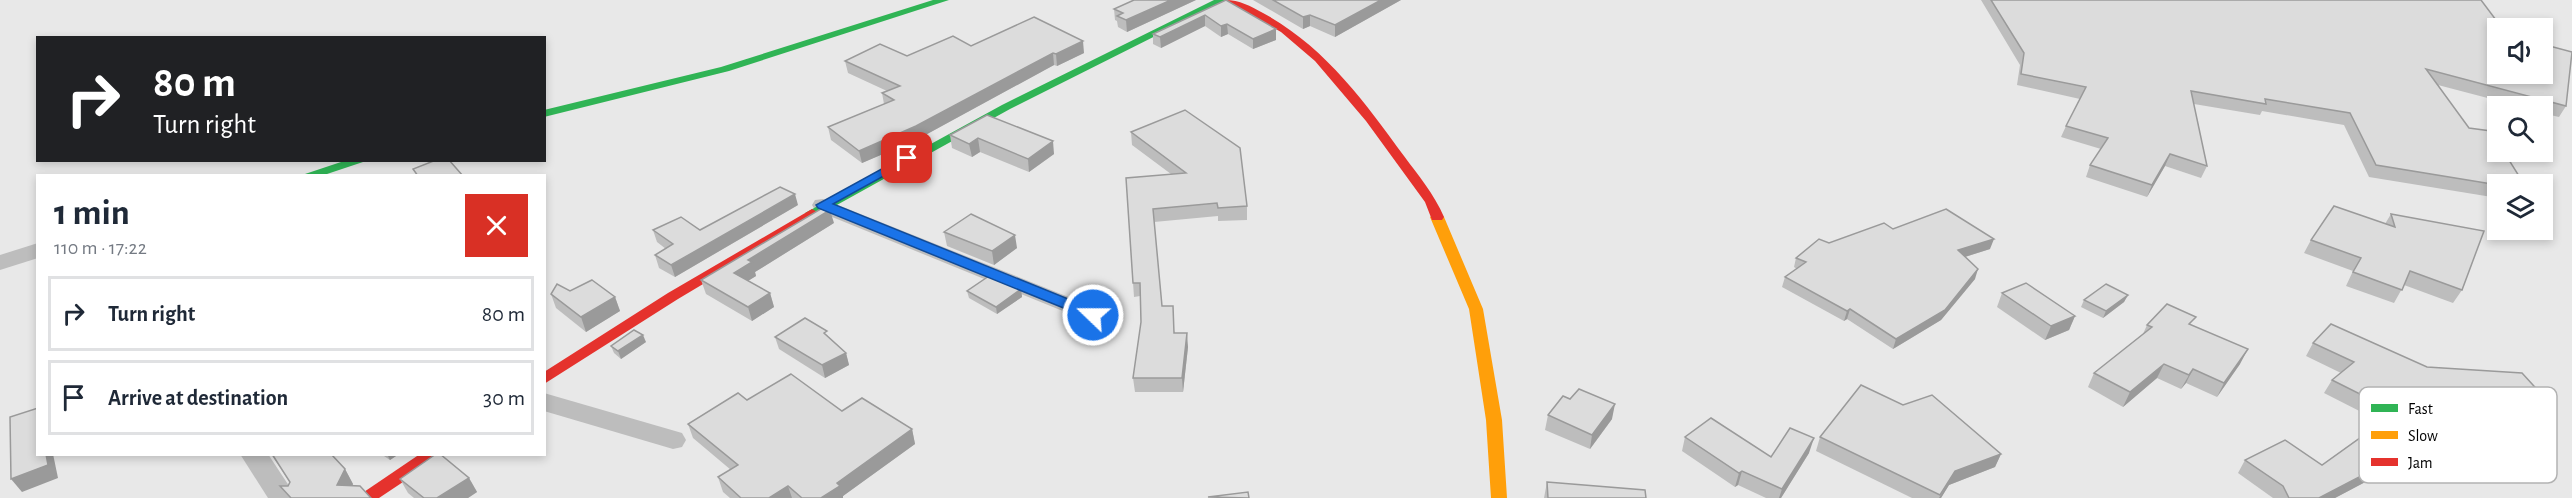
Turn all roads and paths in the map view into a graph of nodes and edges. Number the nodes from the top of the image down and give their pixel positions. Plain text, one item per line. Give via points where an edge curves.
1 (944, 0) edge
2 (1232, 1) edge
3 (546, 114) edge
4 (356, 162) edge
5 (313, 174) edge
6 (823, 205) junction
7 (36, 251) edge
8 (0, 262) edge
9 (1093, 315) dead end
10 (546, 378) edge
11 (546, 403) edge
12 (673, 440) dead end
13 (254, 456) edge
14 (430, 456) edge
15 (283, 498) edge
16 (367, 498) edge
17 (1499, 498) edge

1 - 3 street via 725,69
2 - 6 street via 1011,103
2 - 17 street via 1300,41 1318,58 1364,111 1431,202 1476,309 1494,420
4 - 5 street
6 - 9 street
6 - 10 street via 676,292
7 - 8 street
11 - 12 street
13 - 15 street
14 - 16 street

